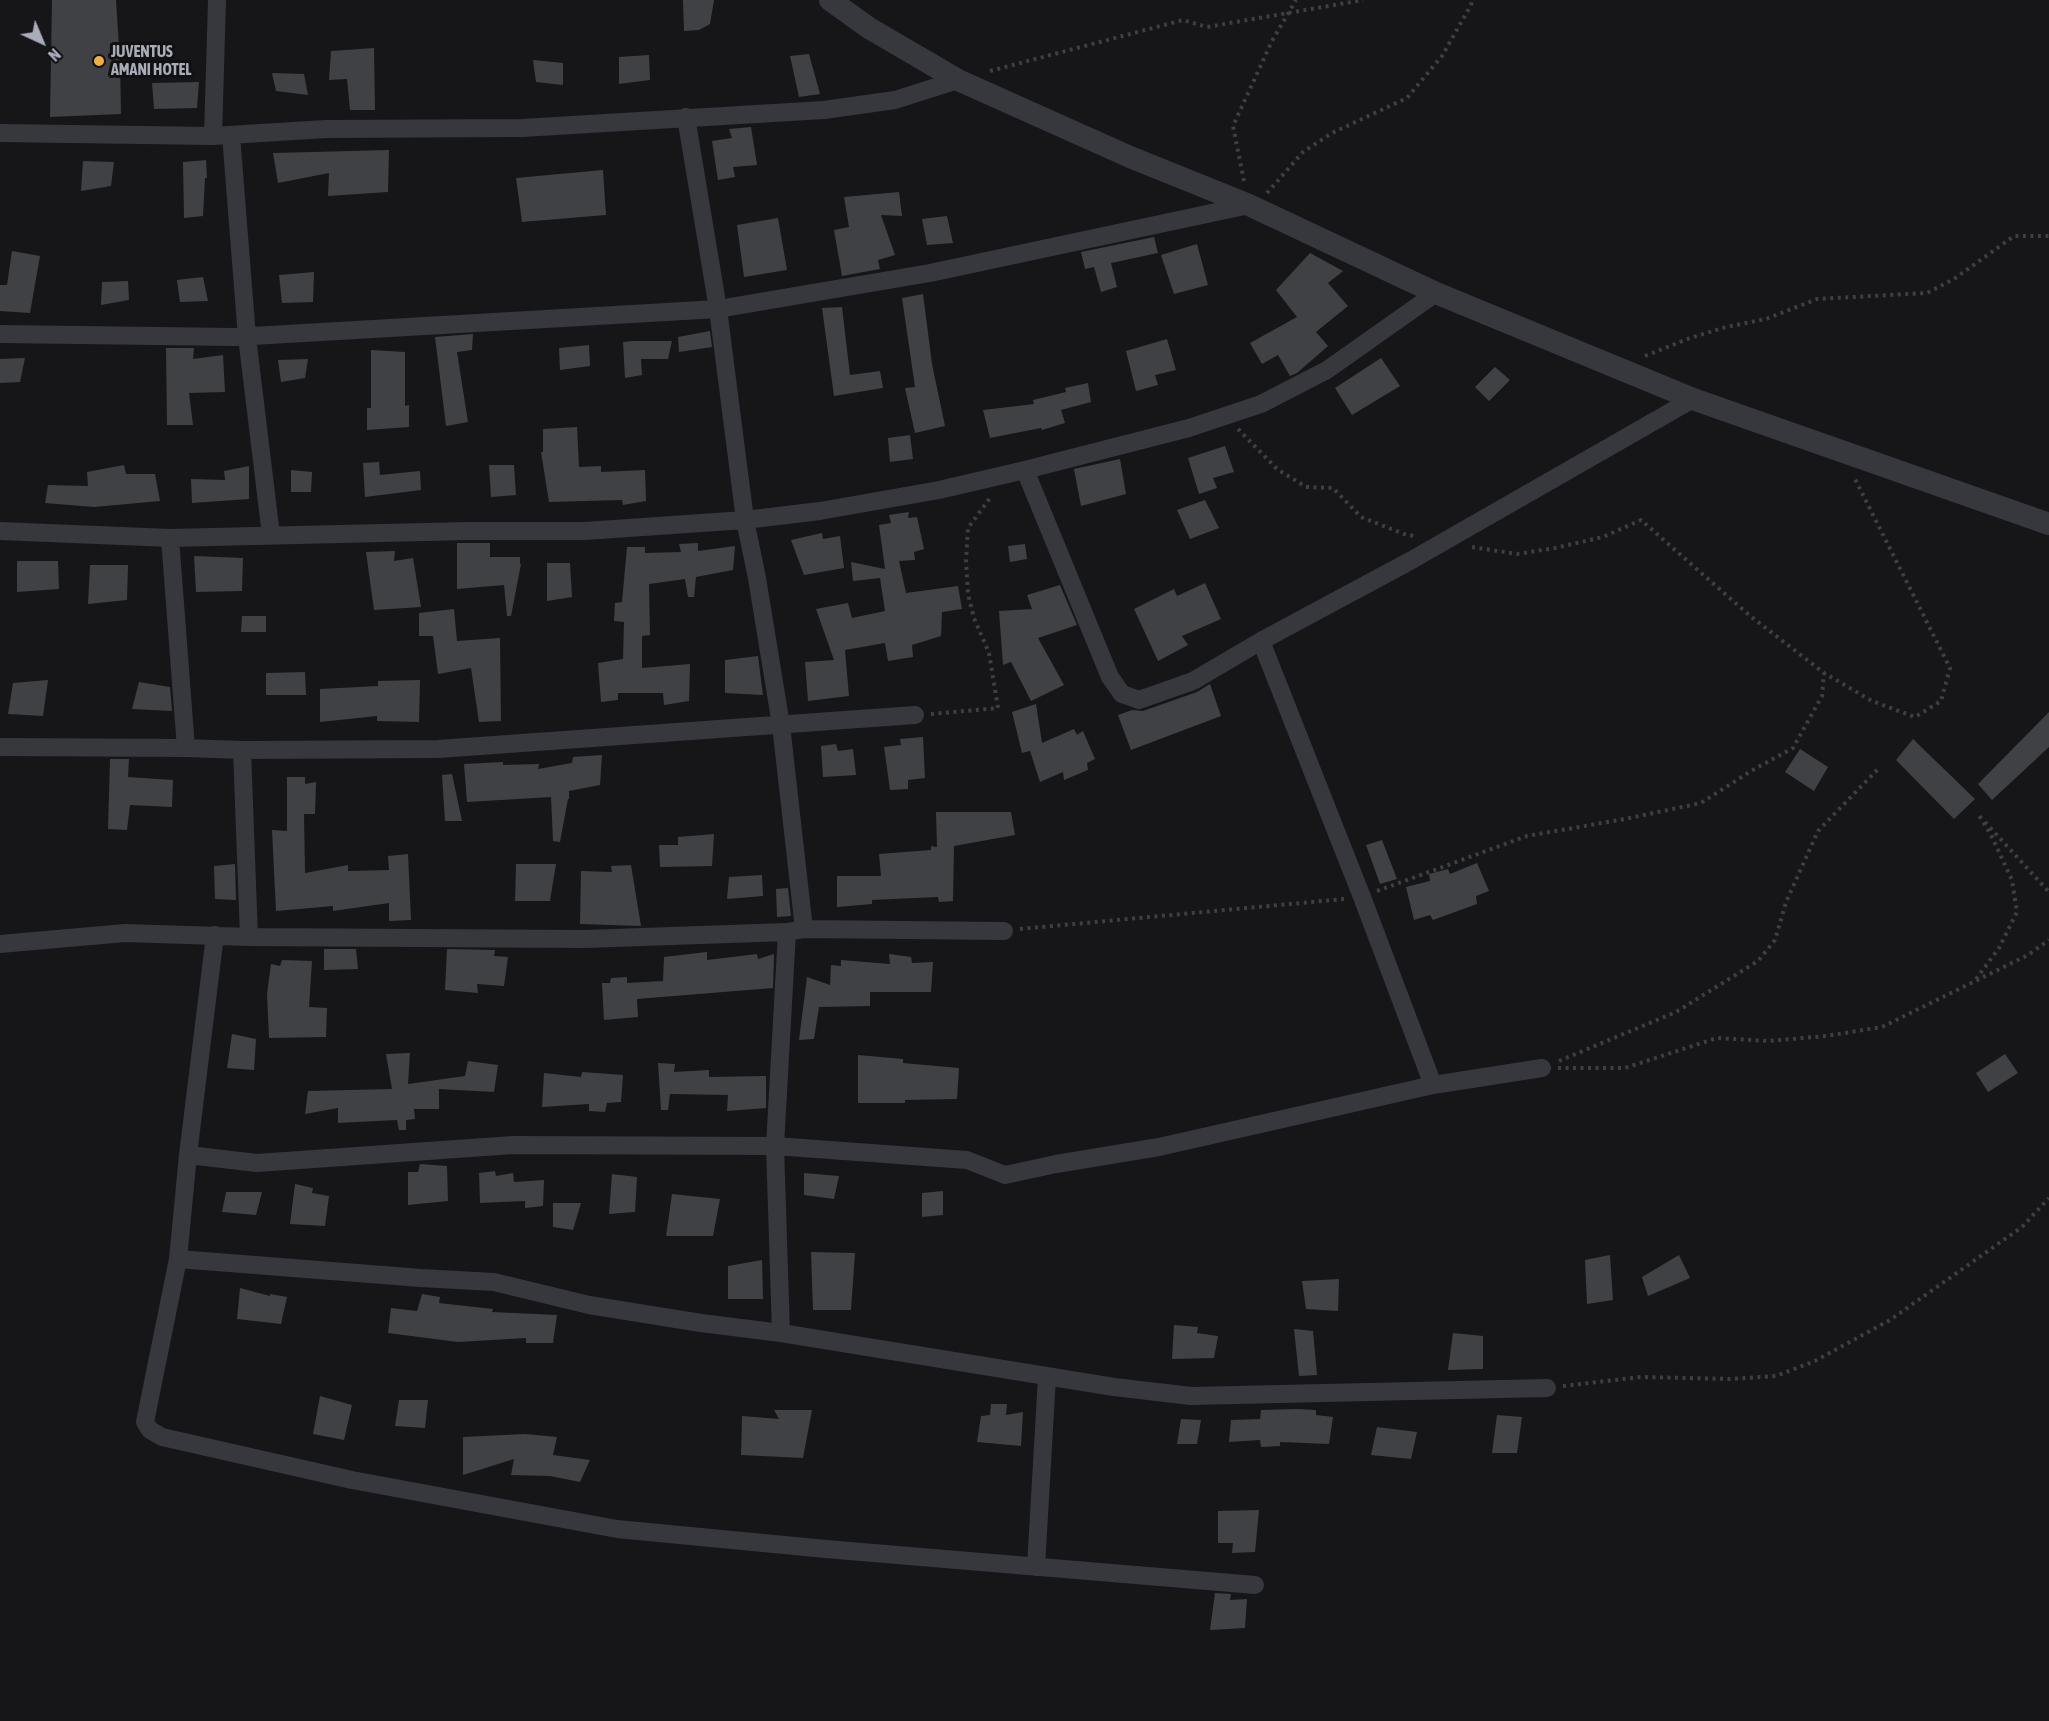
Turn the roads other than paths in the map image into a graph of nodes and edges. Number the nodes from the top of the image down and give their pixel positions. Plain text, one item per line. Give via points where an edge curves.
1 (217, 0) edge
2 (830, 0) edge
3 (958, 80) junction
4 (686, 117) junction
5 (0, 133) edge
6 (222, 135) junction
7 (1255, 208) junction
8 (1436, 293) junction
9 (718, 309) junction
10 (0, 334) edge
11 (247, 337) junction
12 (1693, 399) junction
13 (1025, 470) junction
14 (745, 520) junction
15 (2049, 524) edge
16 (0, 531) edge
17 (271, 535) junction
18 (170, 538) junction
19 (1261, 641) junction
20 (915, 715) road end
21 (781, 724) junction
22 (0, 747) edge
23 (186, 748) junction
24 (242, 750) junction
25 (796, 931) junction
26 (1004, 931) road end
27 (215, 934) junction
28 (249, 937) junction
29 (0, 944) edge
30 (1542, 1068) road end
31 (1433, 1085) junction
32 (775, 1146) junction
33 (188, 1155) junction
34 (178, 1259) junction
35 (781, 1333) junction
36 (1047, 1377) junction
37 (1547, 1389) road end
38 (1036, 1567) junction
39 (1255, 1585) dead end

1 - 6 street
2 - 3 street via 869,28
3 - 4 street via 895,100 824,110
3 - 7 street
4 - 6 street via 522,128 326,129
4 - 9 street
5 - 6 street
6 - 11 street
7 - 8 street
7 - 9 street via 930,273
8 - 12 street
8 - 13 street via 1328,370 1261,404 1189,428
9 - 11 street
9 - 14 street
10 - 11 street
11 - 17 street
12 - 15 street
12 - 19 street via 1441,544
13 - 14 street via 939,490
13 - 19 street via 1101,660 1122,694 1139,700 1193,681
14 - 17 street via 585,531
14 - 21 street
16 - 18 street
17 - 18 street
18 - 23 street
19 - 31 street
20 - 21 street
21 - 24 street via 438,749
21 - 25 street
22 - 23 street
23 - 24 street
24 - 28 street
25 - 26 street
25 - 28 street via 585,939
25 - 32 street
27 - 28 street
27 - 29 street via 125,933
27 - 33 street
30 - 31 street
31 - 32 street via 1160,1147 1005,1175 967,1160
32 - 33 street via 513,1145 257,1163
32 - 35 street
33 - 34 street
34 - 35 street via 494,1282 589,1305
34 - 38 street via 145,1422 162,1437 352,1480 617,1529
35 - 36 street
36 - 37 street via 1191,1396
36 - 38 street
38 - 39 street

